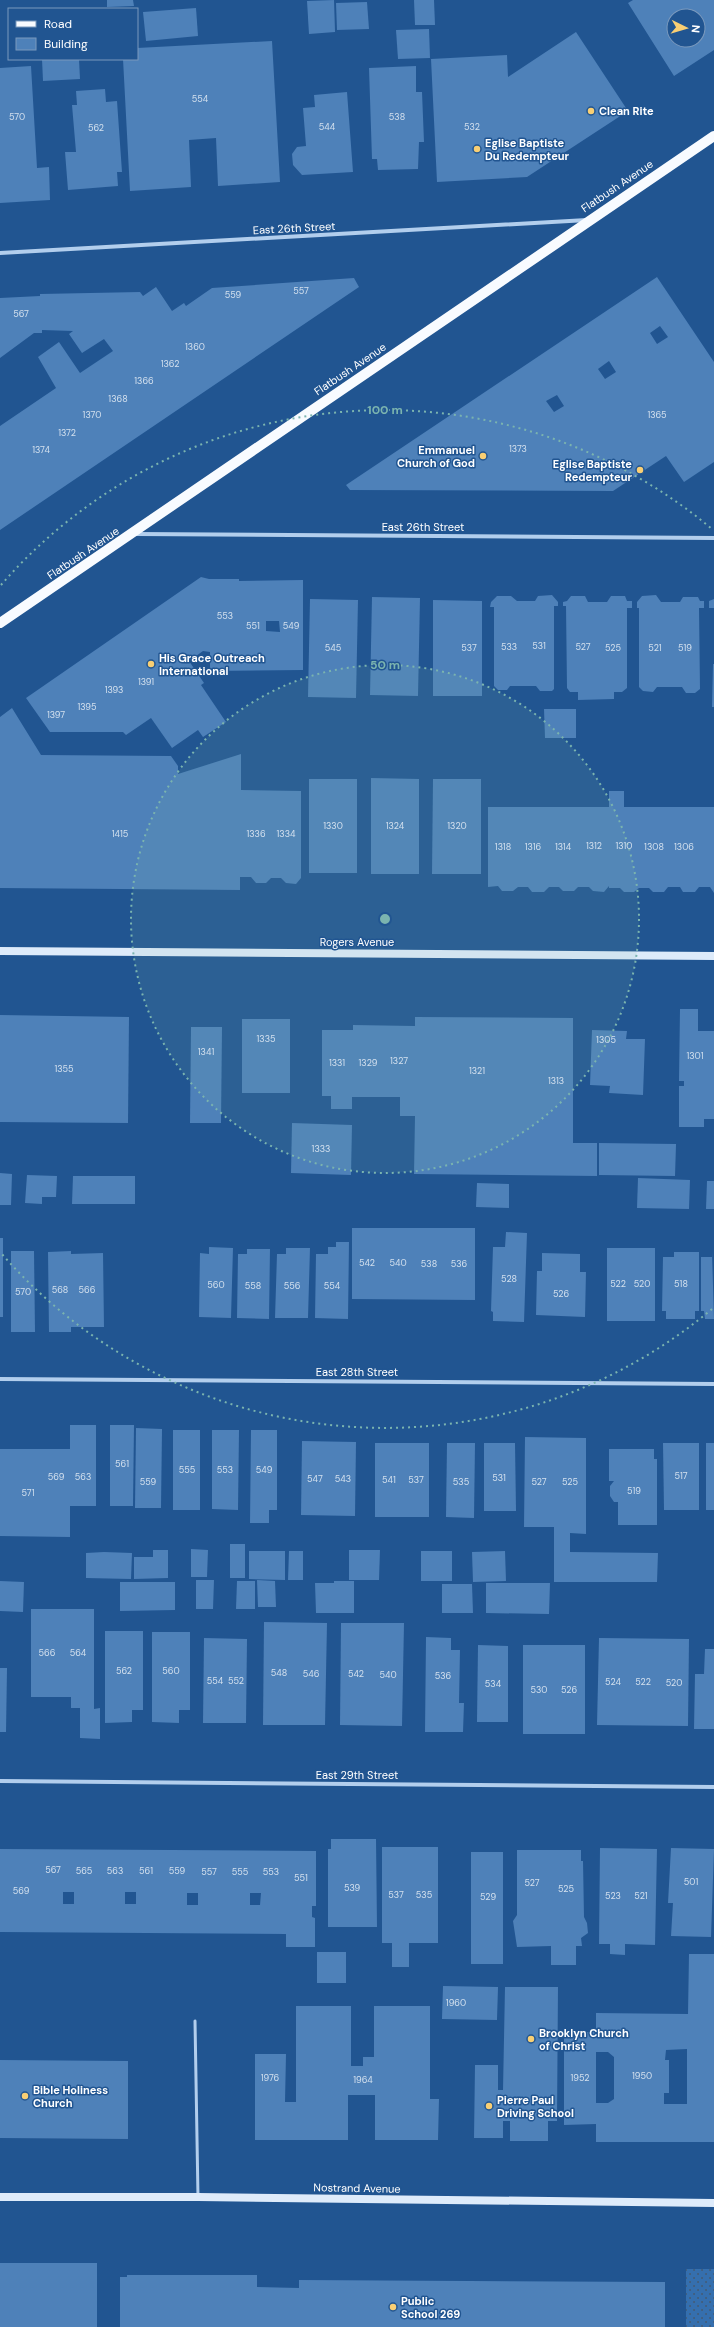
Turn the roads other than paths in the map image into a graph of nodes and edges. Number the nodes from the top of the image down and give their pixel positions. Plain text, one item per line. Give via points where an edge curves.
1 (714, 136) edge
2 (589, 220) junction
3 (0, 253) edge
4 (132, 534) junction
5 (714, 538) edge
6 (0, 623) edge
7 (0, 951) edge
8 (714, 956) edge
9 (0, 1379) edge
10 (714, 1384) edge
11 (0, 1781) edge
12 (714, 1787) edge
13 (195, 2021) dead end
14 (198, 2197) junction
15 (0, 2198) edge
16 (714, 2203) edge

1 - 2 main road, Flatbush Avenue
2 - 3 street, East 26th Street
2 - 4 main road, Flatbush Avenue
4 - 5 street, East 26th Street
4 - 6 main road, Flatbush Avenue
7 - 8 main road, Rogers Avenue
9 - 10 street, East 28th Street
11 - 12 street, East 29th Street
13 - 14 lane
14 - 15 main road, Nostrand Avenue
14 - 16 main road, Nostrand Avenue

